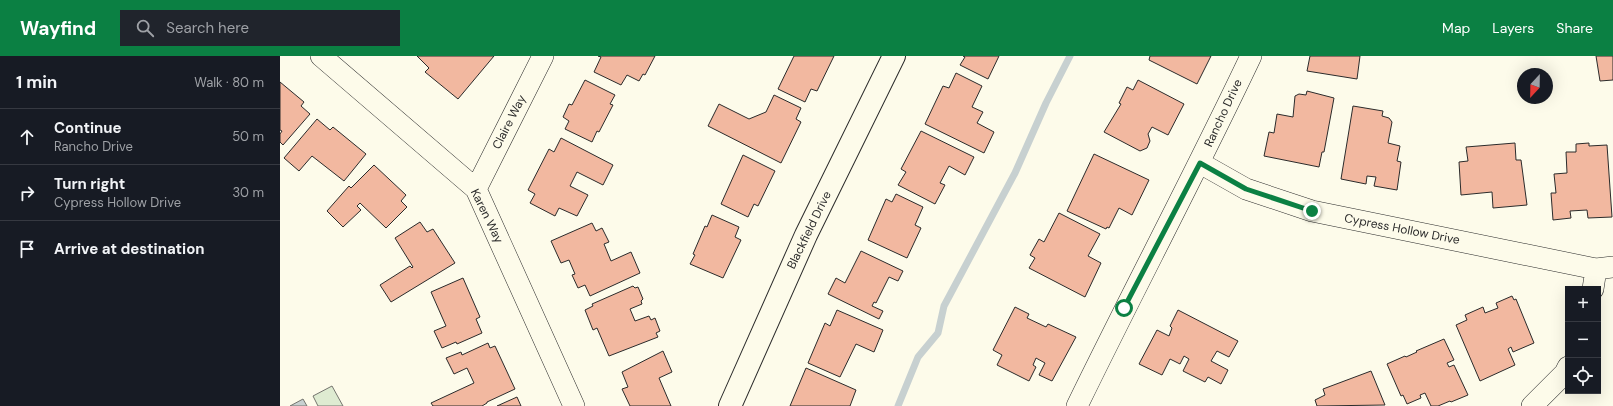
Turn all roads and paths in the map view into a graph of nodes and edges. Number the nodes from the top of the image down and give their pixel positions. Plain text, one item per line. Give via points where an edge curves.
1 (321, 56) edge
2 (543, 56) edge
3 (894, 56) edge
4 (1251, 56) edge
5 (1200, 163) junction
6 (476, 188) junction
7 (1601, 275) edge
8 (1565, 373) edge
9 (574, 406) edge
10 (730, 406) edge
11 (1077, 406) edge
12 (1532, 406) edge

1 - 6 street, Karen Way
2 - 6 street, Claire Way
3 - 10 street, Blackfield Drive via 806,235
4 - 5 street, Rancho Drive
5 - 7 street, Cypress Hollow Drive via 1246,189 1312,211
5 - 11 street, Rancho Drive via 1124,308
6 - 9 street, Karen Way
8 - 12 street

